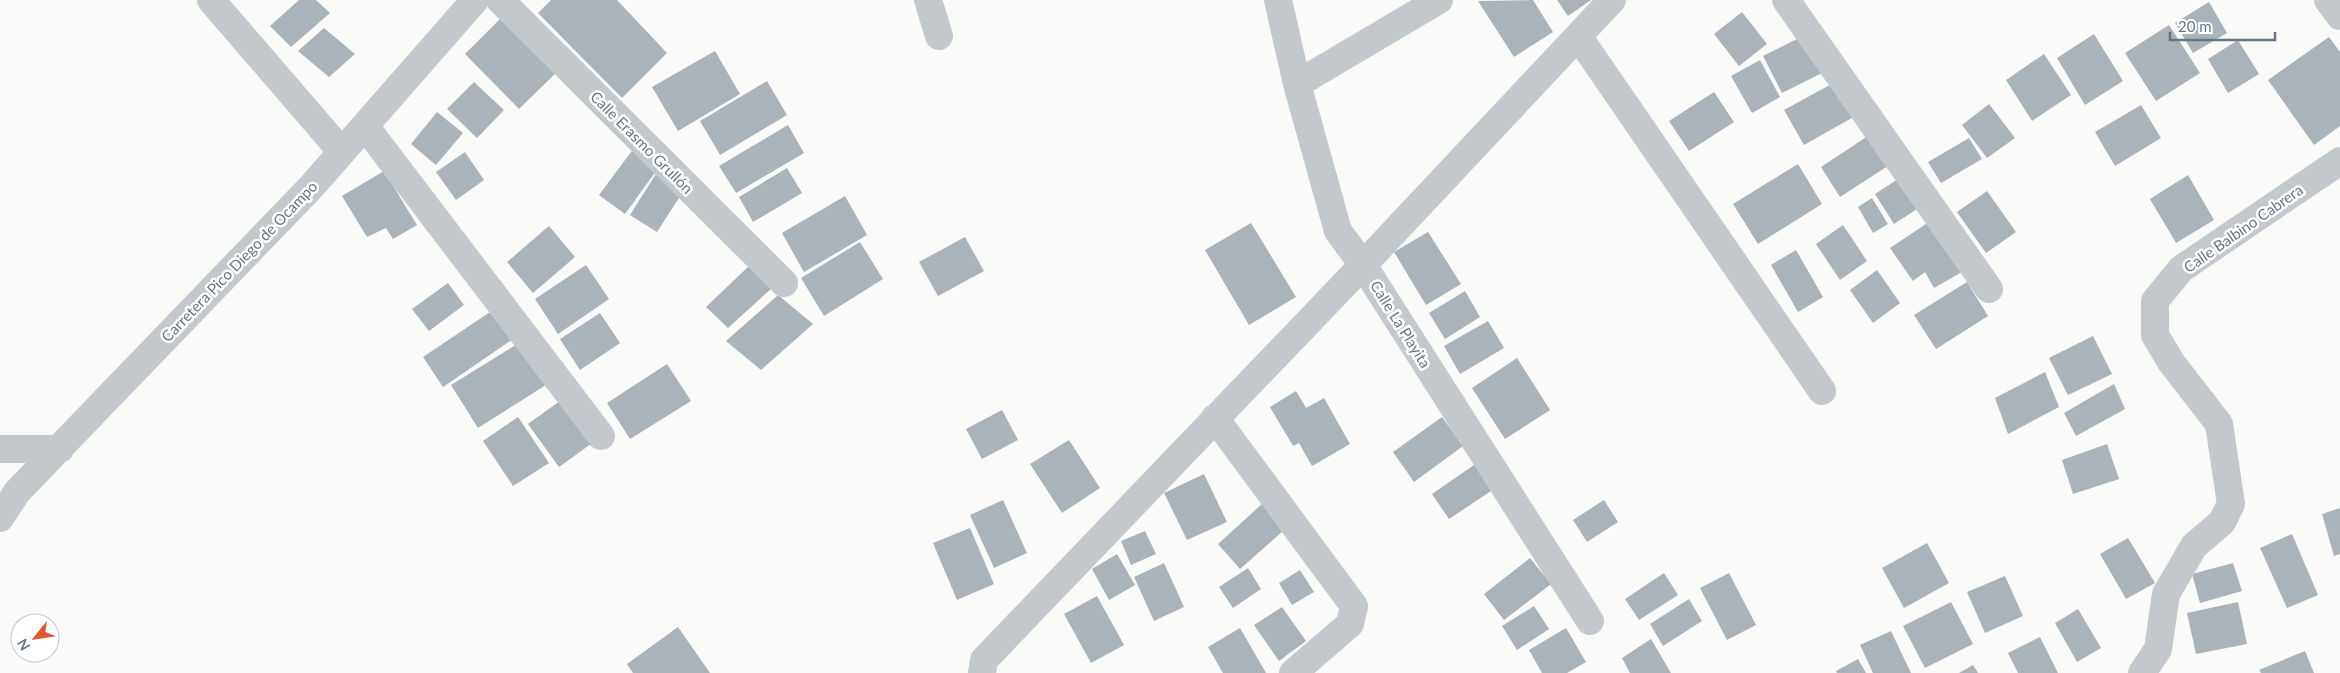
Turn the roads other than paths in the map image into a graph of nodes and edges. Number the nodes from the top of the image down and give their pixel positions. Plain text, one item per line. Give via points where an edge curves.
1 (211, 0) edge
2 (475, 0) edge
3 (500, 0) edge
4 (928, 0) edge
5 (1278, 0) edge
6 (1439, 0) edge
7 (1612, 0) edge
8 (1786, 0) edge
9 (2328, 0) edge
10 (2340, 16) edge
11 (939, 36) dead end
12 (1578, 36) junction
13 (1298, 84) junction
14 (365, 126) junction
15 (342, 152) junction
16 (2340, 161) edge
17 (1363, 265) junction
18 (784, 283) dead end
19 (1989, 289) dead end
20 (1822, 392) dead end
21 (1215, 418) junction
22 (601, 436) dead end
23 (0, 449) edge
24 (60, 449) junction
25 (0, 518) edge
26 (1590, 621) dead end
27 (982, 673) edge
28 (1293, 673) edge
29 (2142, 673) edge

1 - 15 street
2 - 14 street, Carretera Pico Diego de Ocampo
3 - 18 street, Calle Erasmo Grullón
4 - 11 street
5 - 13 street, Calle La Playita
6 - 13 street
7 - 12 street
8 - 19 street
9 - 10 street
12 - 17 street
12 - 20 street
13 - 17 street, Calle La Playita via 1338,231
14 - 15 street, Carretera Pico Diego de Ocampo
14 - 22 street
15 - 24 street, Carretera Pico Diego de Ocampo
16 - 29 street, Calle Balbino Cabrera via 2181,269 2154,301 2155,335 2219,424 2231,504 2222,522 2194,546 2166,594 2158,649
17 - 21 street
17 - 26 street, Calle La Playita
21 - 27 street via 984,660
21 - 28 street via 1354,606 1350,624
23 - 24 street
24 - 25 street, Carretera Pico Diego de Ocampo via 17,492

